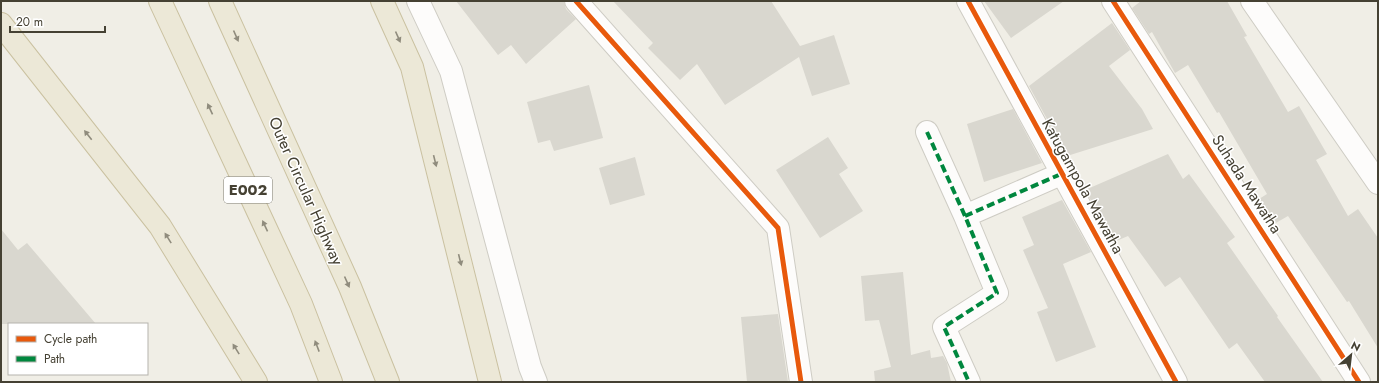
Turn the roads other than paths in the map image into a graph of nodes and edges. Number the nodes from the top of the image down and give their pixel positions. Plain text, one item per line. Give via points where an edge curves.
1 (160, 1) edge
2 (220, 1) edge
3 (382, 1) edge
4 (418, 1) edge
5 (576, 1) edge
6 (968, 1) edge
7 (1113, 1) edge
8 (1252, 1) edge
9 (1, 24) edge
10 (927, 132) dead end
11 (1061, 174) junction
12 (1378, 183) edge
13 (965, 216) junction
14 (256, 382) edge
15 (331, 382) edge
16 (388, 382) edge
17 (490, 382) edge
18 (536, 382) edge
19 (801, 382) edge
20 (969, 382) edge
21 (1176, 382) edge
22 (1359, 382) edge

15 -> 1 highway, E002 via 301,304
2 -> 16 highway, Outer Circular Highway via 350,287
3 -> 17 highway via 412,67
4 - 18 street via 450,71
5 - 19 street via 778,228
6 - 11 street, Katugampola Mawatha
7 - 22 street, Suhada Mawatha
8 - 12 street
14 -> 9 highway via 160,226
10 - 13 street
11 - 13 street
11 - 21 street, Katugampola Mawatha
13 - 20 street via 997,294 944,327

